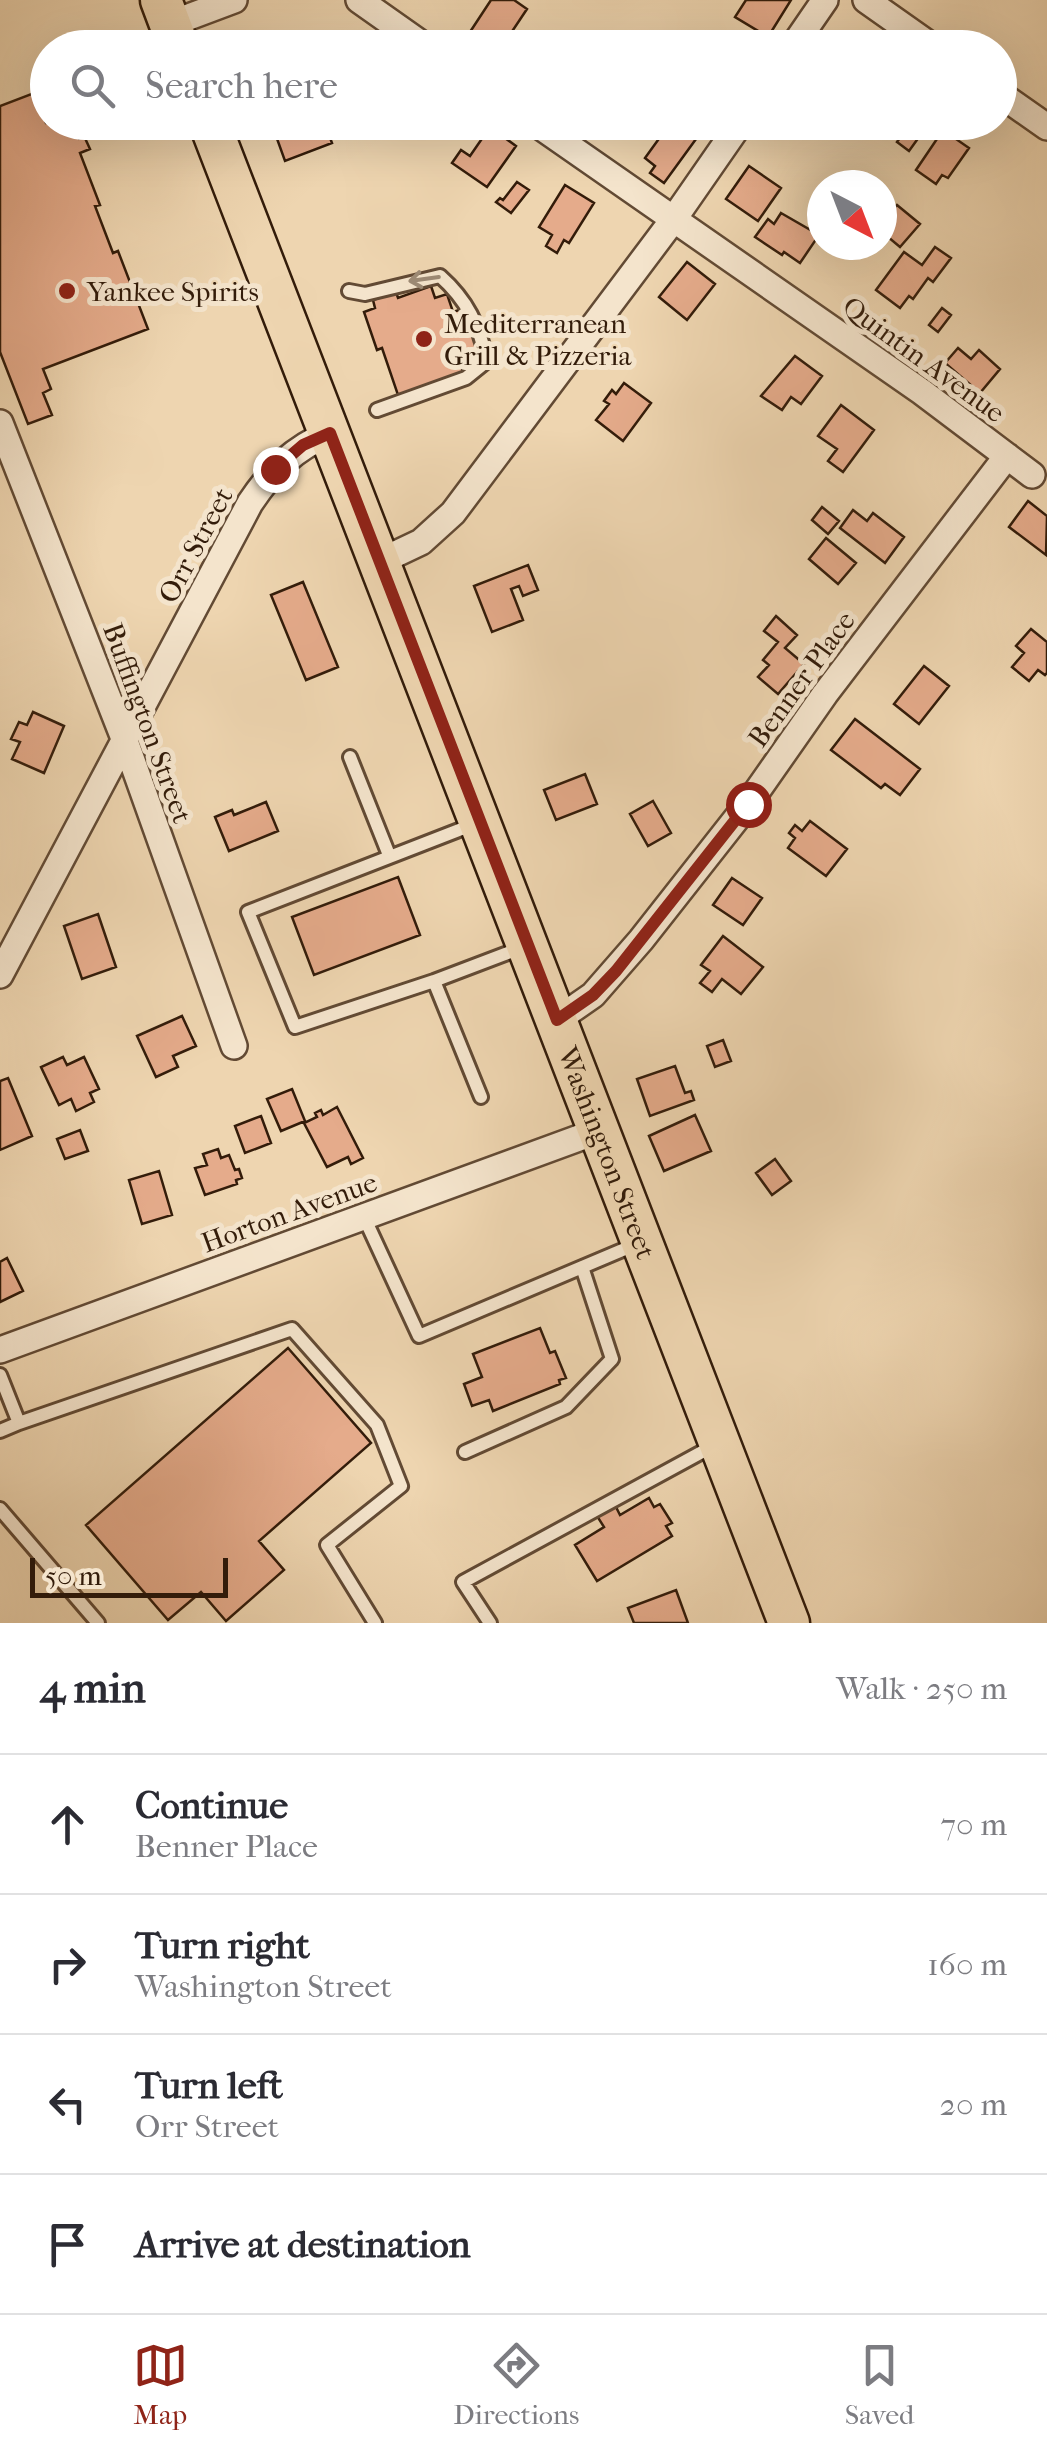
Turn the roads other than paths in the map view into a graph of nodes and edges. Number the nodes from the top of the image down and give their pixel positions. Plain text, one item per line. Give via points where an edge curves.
1 (234, 0) edge
2 (359, 0) edge
3 (825, 0) edge
4 (866, 0) edge
5 (170, 24) edge
6 (402, 30) edge
7 (804, 30) edge
8 (908, 30) edge
9 (1017, 106) edge
10 (1047, 128) edge
11 (216, 140) edge
12 (560, 140) edge
13 (729, 140) edge
14 (673, 220) junction
15 (349, 291) dead end
16 (377, 410) dead end
17 (0, 423) edge
18 (330, 433) junction
19 (1007, 456) junction
20 (8, 467) edge
21 (1040, 481) edge
22 (381, 562) junction
23 (126, 741) junction
24 (350, 757) dead end
25 (480, 822) junction
26 (390, 854) junction
27 (528, 946) junction
28 (0, 975) edge
29 (434, 982) junction
30 (557, 1020) junction
31 (234, 1046) dead end
32 (481, 1098) dead end
33 (598, 1131) junction
34 (364, 1216) junction
35 (642, 1242) junction
36 (582, 1267) junction
37 (0, 1350) edge
38 (0, 1375) edge
39 (19, 1423) junction
40 (0, 1430) edge
41 (720, 1443) junction
42 (465, 1452) dead end
43 (0, 1509) edge
44 (98, 1623) edge
45 (375, 1623) edge
46 (490, 1623) edge
47 (790, 1623) edge

1 - 5 street
2 - 6 street
3 - 7 street
4 - 8 street
9 - 10 street
11 - 18 main road, Washington Street
12 - 14 street, Quintin Avenue
13 - 14 street
14 - 19 street, Quintin Avenue
14 - 22 street via 453,512 421,542
16 -> 15 lane via 466,378 487,361 481,333 462,296 440,276 365,294
17 - 20 street, Buffington Street
18 - 22 main road, Washington Street
18 - 23 street, Orr Street via 282,461 250,503
19 - 21 street, Quintin Avenue
19 - 30 street, Benner Place via 641,940 593,995
20 - 23 street, Buffington Street
22 - 25 main road, Washington Street
23 - 28 street, Orr Street
23 - 31 street, Buffington Street
24 - 26 lane
25 - 26 lane
25 - 27 main road, Washington Street
26 - 29 lane via 248,912 294,1027
27 - 29 lane
27 - 30 main road, Washington Street
29 - 32 lane
30 - 33 main road, Washington Street
33 - 34 street, Horton Avenue
33 - 35 main road, Washington Street
34 - 36 lane via 419,1336
34 - 37 street, Horton Avenue
35 - 36 lane
35 - 41 main road, Washington Street
36 - 42 lane via 612,1358 566,1407
38 - 39 lane
39 - 40 lane
39 - 45 lane via 292,1329 376,1425 400,1486 327,1545
41 - 46 lane via 463,1582
41 - 47 main road, Washington Street
43 - 44 lane

